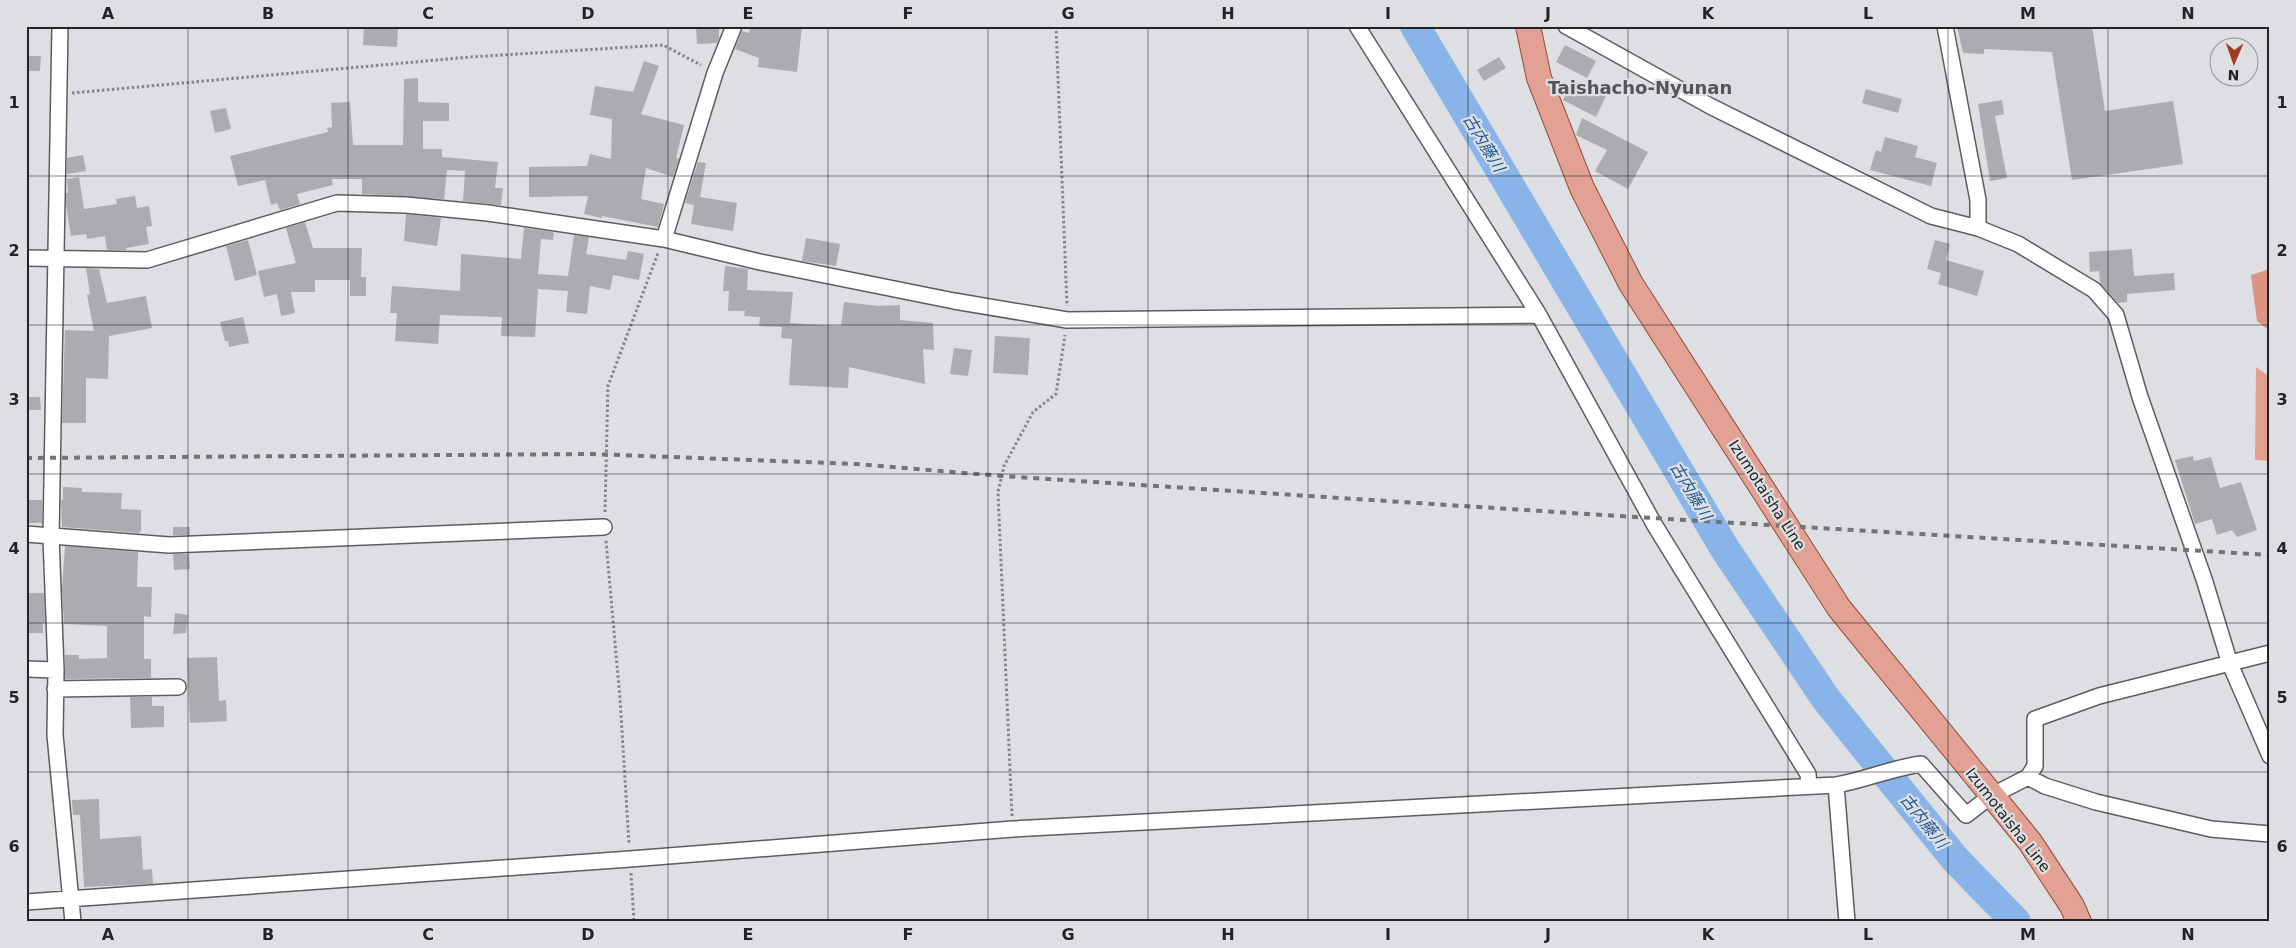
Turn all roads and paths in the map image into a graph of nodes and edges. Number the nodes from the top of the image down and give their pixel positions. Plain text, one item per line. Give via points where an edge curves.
1 (60, 26) edge
2 (734, 26) edge
3 (1056, 26) edge
4 (1357, 26) edge
5 (1528, 26) edge
6 (1945, 26) edge
7 (1570, 27) edge
8 (715, 73) junction
9 (59, 94) junction
10 (1978, 228) junction
11 (664, 239) junction
12 (26, 258) edge
13 (55, 259) junction
14 (1539, 315) junction
15 (1067, 320) junction
16 (604, 527) junction
17 (26, 534) edge
18 (51, 537) junction
19 (2270, 653) edge
20 (2230, 664) junction
21 (26, 669) edge
22 (56, 670) junction
23 (178, 687) dead end
24 (55, 689) junction
25 (2270, 756) edge
26 (2028, 778) junction
27 (1836, 785) junction
28 (1809, 786) junction
29 (1991, 796) junction
30 (1013, 829) junction
31 (2270, 834) edge
32 (630, 859) junction
33 (71, 898) junction
34 (26, 902) edge
35 (73, 922) edge
36 (634, 922) edge
37 (1847, 922) edge
38 (2079, 922) edge

1 - 9 street
2 - 8 street
3 - 15 path
4 - 14 street
5 - 29 main road, Izumotaisha Line via 1539,78 1582,188 1631,284 1839,608
6 - 10 street via 1978,200
7 - 10 street via 1710,106 1931,216
8 - 9 path via 663,45 470,57
8 - 11 street
9 - 13 street
10 - 20 street via 2018,244 2094,290 2116,315 2140,397 2204,579
11 - 13 street via 488,213 406,205 337,204 147,260
11 - 15 street via 954,301
11 - 16 path via 608,386
12 - 13 street
13 - 18 street
14 - 15 street
14 - 28 street via 1654,524 1808,774
15 - 30 path via 1056,394 1033,412 1004,466 998,492
16 - 18 street via 169,545
16 - 32 path via 620,699
17 - 18 street
18 - 22 street
19 - 20 street
20 - 25 street
20 - 26 street via 2099,696 2036,719 2035,766
21 - 22 street
22 - 24 street
23 - 24 street
24 - 33 street via 55,735
26 - 29 street
26 - 31 street via 2096,802 2211,830
27 - 28 street
27 - 29 street via 1920,764 1966,815
27 - 37 street
28 - 30 street
29 - 38 main road, Izumotaisha Line via 2030,842
30 - 32 street
32 - 33 street
32 - 36 path
33 - 34 street
33 - 35 street

